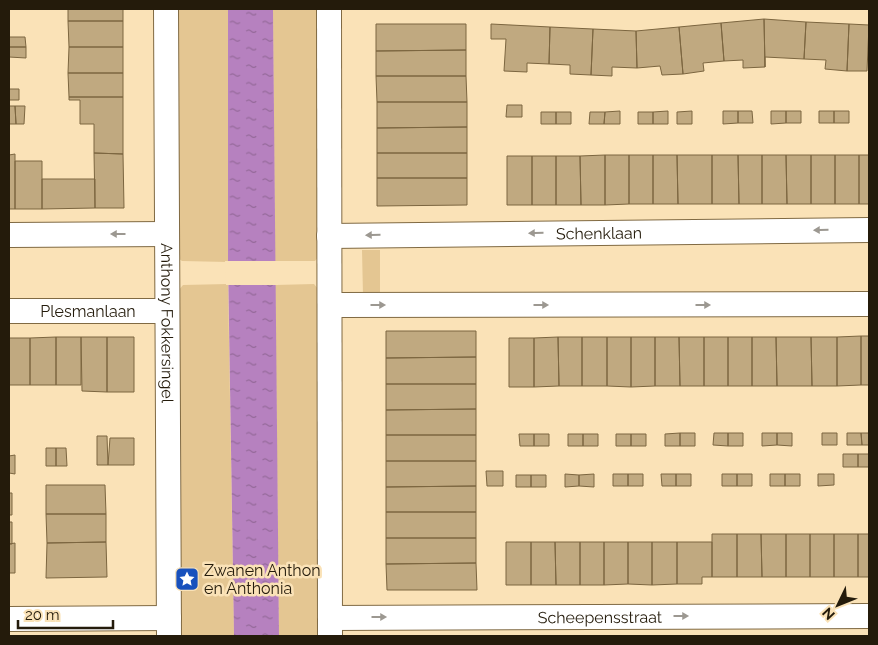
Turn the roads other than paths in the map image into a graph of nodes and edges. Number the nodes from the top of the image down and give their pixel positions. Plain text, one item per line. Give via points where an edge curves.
1 (166, 9) edge
2 (329, 9) edge
3 (869, 230) edge
4 (167, 234) junction
5 (9, 235) edge
6 (329, 236) junction
7 (869, 304) edge
8 (330, 305) junction
9 (9, 311) edge
10 (167, 311) junction
11 (869, 616) edge
12 (9, 619) edge
13 (169, 627) edge
14 (330, 627) edge

1 - 4 street, Anthony Fokkersingel
2 - 6 street
3 -> 6 street, Schenklaan
4 -> 5 street
4 - 10 street, Anthony Fokkersingel
6 - 8 street
8 -> 7 street
8 - 14 street
9 - 10 street, Plesmanlaan
10 - 13 street, Anthony Fokkersingel
14 -> 11 street, Scheepensstraat
12 - 13 street

